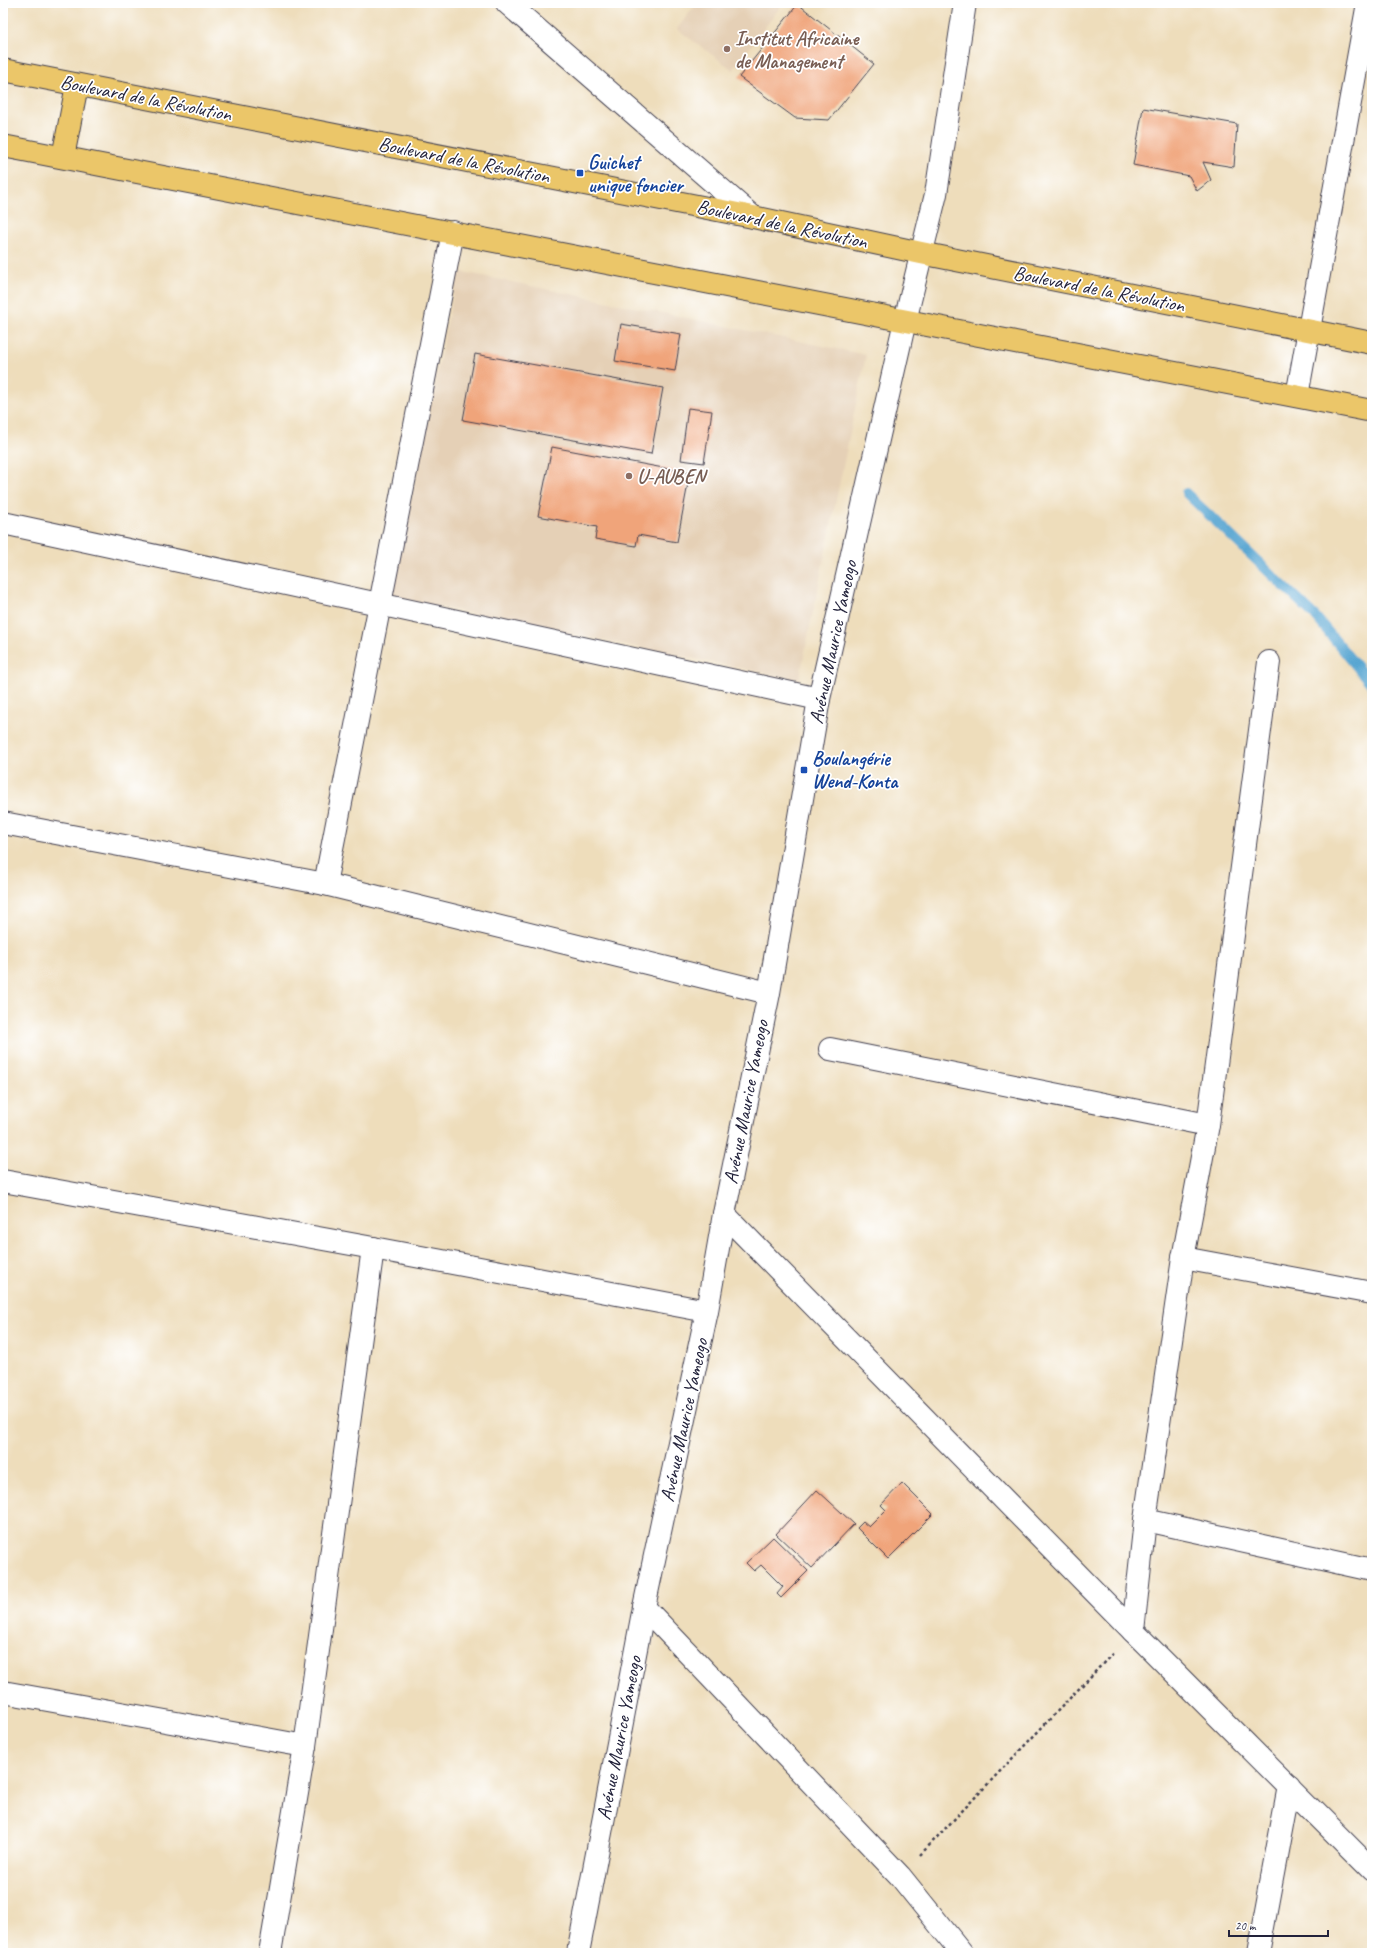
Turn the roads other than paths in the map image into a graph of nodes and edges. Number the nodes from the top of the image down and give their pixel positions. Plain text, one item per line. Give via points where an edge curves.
1 (507, 3) edge
2 (965, 3) edge
3 (1368, 3) edge
4 (3, 70) edge
5 (77, 85) junction
6 (3, 146) edge
7 (63, 157) junction
8 (753, 217) junction
9 (453, 232) junction
10 (921, 253) junction
11 (905, 321) junction
12 (1310, 331) junction
13 (1372, 343) edge
14 (1297, 396) junction
15 (1372, 411) edge
16 (3, 522) edge
17 (381, 603) junction
18 (1269, 662) dead end
19 (819, 699) junction
20 (3, 823) edge
21 (325, 884) junction
22 (769, 993) junction
23 (830, 1050) dead end
24 (1208, 1125) junction
25 (3, 1181) edge
26 (724, 1214) junction
27 (373, 1248) junction
28 (1183, 1258) junction
29 (1372, 1293) edge
30 (707, 1311) junction
31 (1145, 1520) junction
32 (1372, 1570) edge
33 (644, 1607) junction
34 (1133, 1631) junction
35 (3, 1692) edge
36 (306, 1746) junction
37 (1289, 1786) junction
38 (1372, 1870) edge
39 (955, 1949) edge
40 (270, 1953) edge
41 (578, 1953) edge
42 (1258, 1953) edge

1 - 8 street
2 - 10 street, Avénue Maurice Yameogo via 936,194
3 - 12 street
4 - 5 main road, Boulevard de la Révolution
5 - 7 main road
5 - 8 main road, Boulevard de la Révolution
6 - 7 main road
7 - 9 main road
8 - 10 main road, Boulevard de la Révolution
9 - 11 main road
9 - 17 street
10 - 11 street, Avénue Maurice Yameogo
10 - 12 main road, Boulevard de la Révolution
11 - 14 main road
11 - 19 street, Avénue Maurice Yameogo
12 - 13 main road, Boulevard de la Révolution
12 - 14 street
14 - 15 main road
16 - 17 street
17 - 19 street
17 - 21 street
18 - 24 street
19 - 22 street, Avénue Maurice Yameogo
20 - 21 street
21 - 22 street
22 - 26 street, Avénue Maurice Yameogo
23 - 24 street
24 - 28 street
25 - 27 street
26 - 30 street, Avénue Maurice Yameogo
26 - 34 street
27 - 30 street
27 - 36 street
28 - 29 street
28 - 31 street
30 - 33 street, Avénue Maurice Yameogo
31 - 32 street
31 - 34 street
33 - 39 street via 900,1876
33 - 41 street, Avénue Maurice Yameogo
34 - 37 street
35 - 36 street
36 - 40 street
37 - 38 street
37 - 42 street

